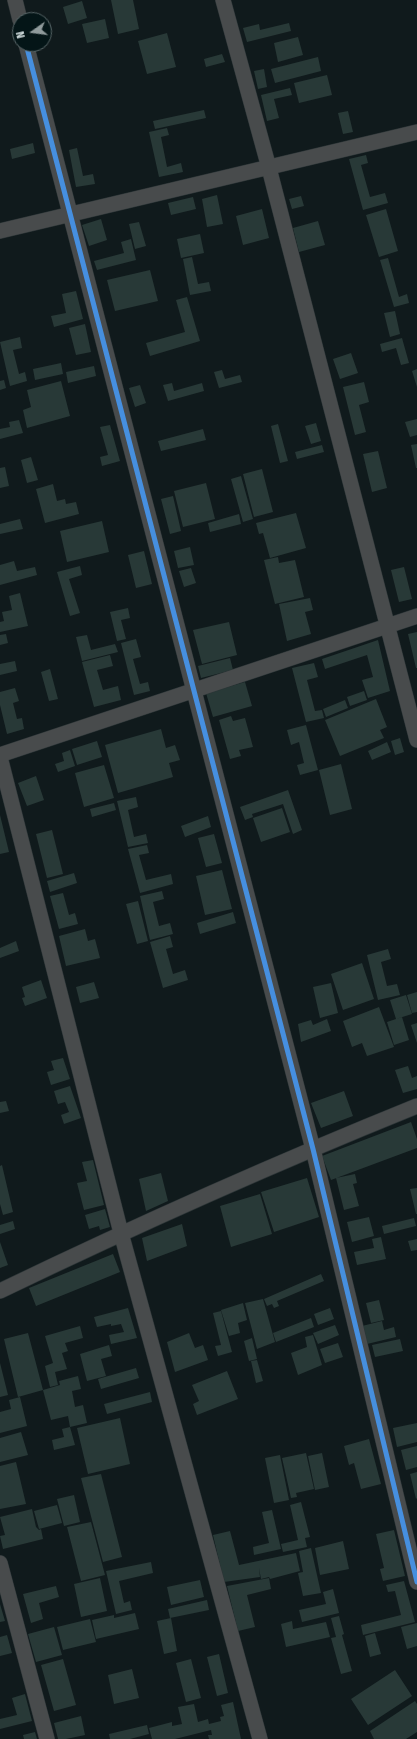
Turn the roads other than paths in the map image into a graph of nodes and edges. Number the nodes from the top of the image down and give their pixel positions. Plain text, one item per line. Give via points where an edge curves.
1 (15, 0) edge
2 (223, 0) edge
3 (18, 12) edge
4 (28, 52) edge
5 (417, 132) edge
6 (269, 168) junction
7 (71, 214) junction
8 (0, 231) edge
9 (417, 616) edge
10 (388, 626) junction
11 (194, 691) junction
12 (417, 740) edge
13 (0, 756) edge
14 (417, 1106) edge
15 (312, 1149) junction
16 (121, 1233) junction
17 (0, 1291) edge
18 (0, 1563) edge
19 (417, 1582) edge
20 (47, 1739) edge
21 (260, 1739) edge

1 - 3 street
2 - 6 street
4 - 7 street
5 - 6 street
6 - 7 street
6 - 10 street
7 - 8 street
7 - 11 street
9 - 10 street
10 - 11 street
10 - 12 street
11 - 13 street
11 - 15 street
13 - 16 street
14 - 15 street
15 - 16 street
15 - 19 street
16 - 17 street
16 - 21 street
18 - 20 street

